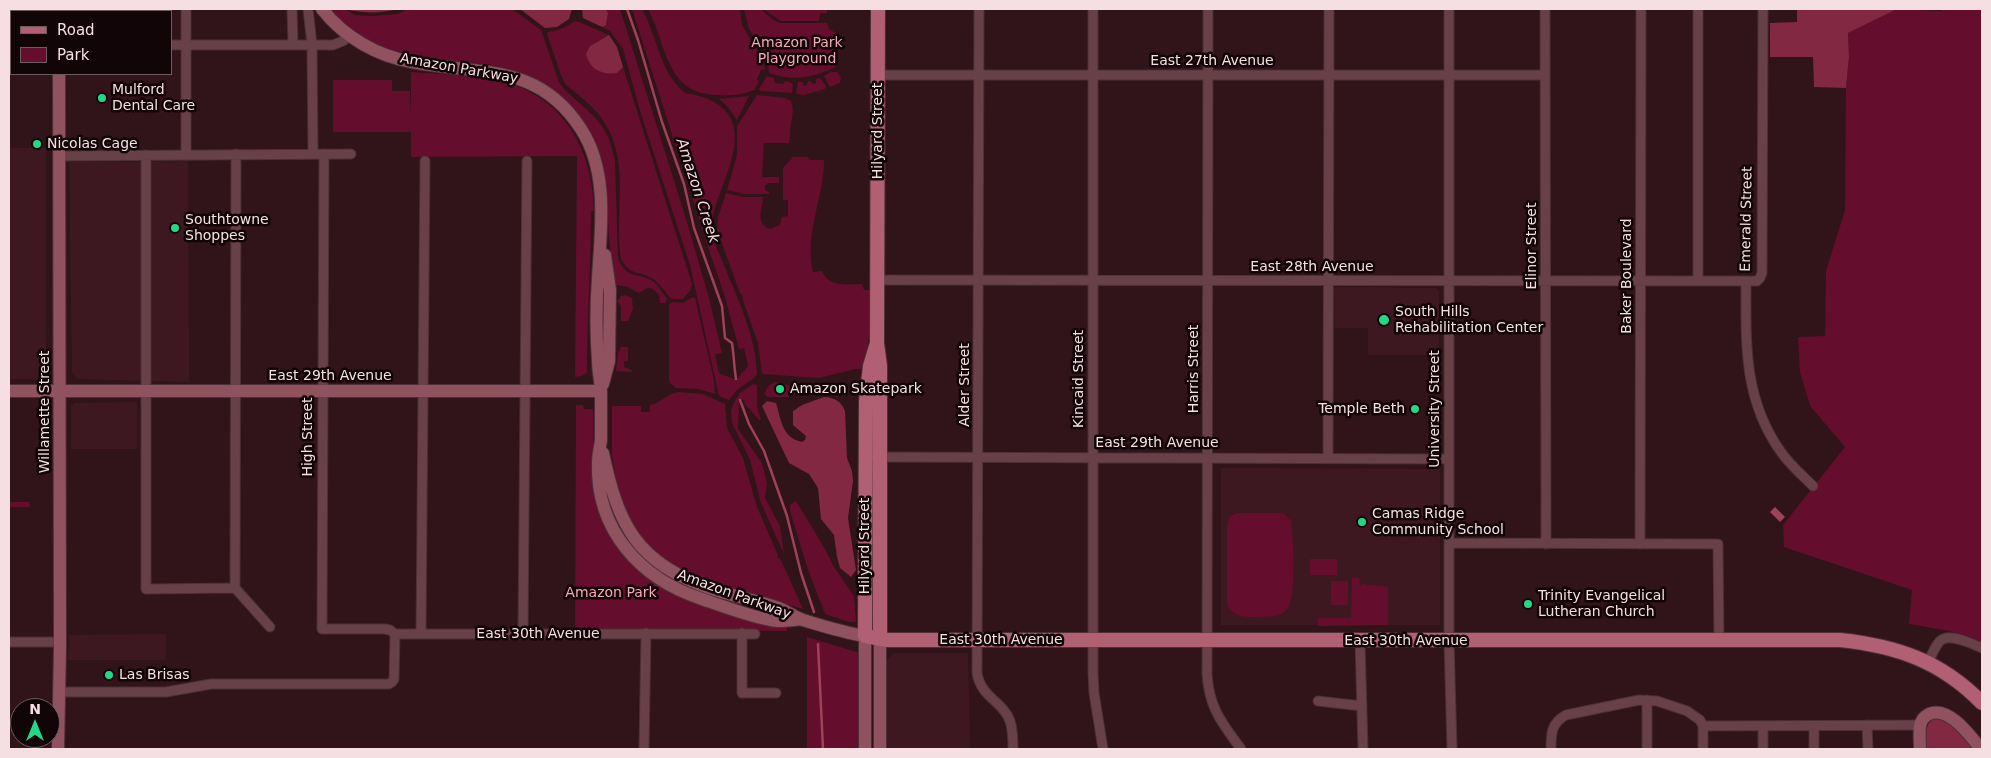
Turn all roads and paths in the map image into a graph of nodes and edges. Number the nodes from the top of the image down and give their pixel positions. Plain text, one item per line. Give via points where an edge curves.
1 (186, 9) edge
2 (292, 9) edge
3 (308, 9) edge
4 (322, 9) edge
5 (878, 9) edge
6 (978, 9) edge
7 (1093, 9) edge
8 (1208, 9) edge
9 (1328, 9) edge
10 (1449, 9) edge
11 (1545, 9) edge
12 (1641, 9) edge
13 (1698, 9) edge
14 (1763, 9) edge
15 (350, 35) junction
16 (172, 46) edge
17 (186, 46) junction
18 (293, 46) junction
19 (312, 46) junction
20 (59, 75) edge
21 (878, 75) junction
22 (979, 75) junction
23 (1093, 75) junction
24 (1208, 75) junction
25 (1328, 75) junction
26 (1449, 75) junction
27 (1545, 75) junction
28 (186, 154) junction
29 (236, 154) junction
30 (313, 154) junction
31 (324, 154) junction
32 (351, 154) dead end
33 (146, 155) junction
34 (59, 156) junction
35 (425, 161) dead end
36 (527, 161) dead end
37 (878, 280) junction
38 (979, 280) junction
39 (1093, 280) junction
40 (1208, 280) junction
41 (1328, 280) junction
42 (1448, 281) junction
43 (1698, 281) junction
44 (1746, 281) junction
45 (1546, 282) junction
46 (1641, 282) junction
47 (877, 343) junction
48 (424, 390) junction
49 (526, 390) junction
50 (9, 391) edge
51 (60, 391) junction
52 (322, 391) junction
53 (601, 391) junction
54 (146, 392) junction
55 (234, 392) junction
56 (866, 457) junction
57 (880, 457) junction
58 (978, 457) junction
59 (1092, 458) junction
60 (1208, 458) junction
61 (1328, 458) junction
62 (1449, 459) junction
63 (1813, 486) dead end
64 (1449, 543) junction
65 (1546, 544) junction
66 (1640, 544) junction
67 (234, 588) junction
68 (270, 627) dead end
69 (322, 629) joint
70 (646, 633) junction
71 (742, 633) junction
72 (395, 634) junction
73 (421, 634) junction
74 (523, 634) junction
75 (756, 634) dead end
76 (865, 636) junction
77 (880, 639) junction
78 (977, 640) junction
79 (1092, 640) junction
80 (1449, 640) junction
81 (1207, 641) junction
82 (1360, 641) junction
83 (1719, 641) junction
84 (9, 642) edge
85 (60, 642) junction
86 (1982, 648) edge
87 (1928, 662) junction
88 (59, 692) junction
89 (776, 693) dead end
90 (1648, 700) junction
91 (1318, 701) dead end
92 (1982, 703) edge
93 (1362, 706) junction
94 (1867, 725) junction
95 (1920, 725) junction
96 (1703, 726) junction
97 (1763, 726) junction
98 (1814, 726) junction
99 (58, 749) edge
100 (644, 749) edge
101 (865, 749) edge
102 (880, 749) edge
103 (1013, 749) edge
104 (1103, 749) edge
105 (1241, 749) edge
106 (1363, 749) edge
107 (1452, 749) edge
108 (1551, 749) edge
109 (1648, 749) edge
110 (1703, 749) edge
111 (1763, 749) edge
112 (1814, 749) edge
113 (1868, 749) edge
114 (1920, 749) edge
115 (1981, 749) edge

1 - 17 street
2 - 18 street
3 - 19 street
4 - 15 main road, Amazon Parkway
5 - 21 main road, Hilyard Street
6 - 22 street, Alder Street
7 - 23 street, Kincaid Street
8 - 24 street, Harris Street
9 - 25 street
10 - 26 street, University Street
11 - 27 street, Elinor Street
12 - 46 street, Baker Boulevard
13 - 43 street
14 - 44 street, Emerald Street via 1762,274 1756,281
15 - 19 street via 338,44
15 - 53 main road, Amazon Parkway via 391,57 429,65 483,70 525,81 544,91 571,114 591,148 600,187 597,307
16 - 17 street
17 - 18 street
17 - 28 street
18 - 19 street
19 - 30 street
20 - 34 main road, Willamette Street
21 - 22 street, East 27th Avenue
21 - 37 main road, Hilyard Street
22 - 23 street, East 27th Avenue
22 - 38 street, Alder Street
23 - 24 street, East 27th Avenue
23 - 39 street, Kincaid Street
24 - 25 street, East 27th Avenue
24 - 40 street, Harris Street
25 - 26 street, East 27th Avenue
25 - 41 street
26 - 27 street, East 27th Avenue
26 - 42 street, University Street
27 - 45 street, Elinor Street
28 - 29 street
28 - 33 street
29 - 30 street
29 - 55 street
30 - 31 street
31 - 32 street
31 - 52 street, High Street
33 - 34 street
33 - 54 street
34 - 51 main road, Willamette Street
35 - 48 street
36 - 49 street
37 - 38 street, East 28th Avenue
37 - 47 main road, Hilyard Street
38 - 39 street, East 28th Avenue
38 - 58 street, Alder Street
39 - 40 street, East 28th Avenue
39 - 59 street, Kincaid Street
40 - 41 street, East 28th Avenue
40 - 60 street, Harris Street
41 - 42 street, East 28th Avenue
41 - 61 street
42 - 45 street, East 28th Avenue
42 - 62 street, University Street
43 - 44 street, East 28th Avenue
43 - 46 street, East 28th Avenue
44 - 63 street, Emerald Street via 1746,355 1752,392 1764,424 1782,453
45 - 46 street, East 28th Avenue
45 - 65 street, Elinor Street
46 - 66 street, Baker Boulevard
47 - 56 main road, Hilyard Street via 867,393
47 - 57 main road, Hilyard Street
48 - 49 main road, East 29th Avenue
48 - 52 main road, East 29th Avenue
48 - 73 street
49 - 53 main road, East 29th Avenue
49 - 74 street
50 - 51 main road, East 29th Avenue
51 - 54 main road, East 29th Avenue
51 - 85 main road, Willamette Street
52 - 55 main road, East 29th Avenue
52 - 69 street, High Street
53 - 76 main road, Amazon Parkway via 600,441 615,501 629,529 650,557 684,579 779,608 801,619
54 - 55 main road, East 29th Avenue
54 - 67 street via 146,588
55 - 67 street
56 - 57 street, East 29th Avenue
56 - 76 main road, Hilyard Street
57 - 58 street, East 29th Avenue
57 - 77 main road, Hilyard Street
58 - 59 street, East 29th Avenue
58 - 78 street, Alder Street
59 - 60 street, East 29th Avenue
59 - 79 street, Kincaid Street
60 - 61 street, East 29th Avenue
60 - 81 street, Harris Street
61 - 62 street, East 29th Avenue
62 - 64 street, University Street
64 - 65 street
64 - 80 street, University Street
65 - 66 street
66 - 83 street via 1718,544
67 - 68 street
69 - 72 street, East 30th Avenue via 385,629
70 - 71 street, East 30th Avenue
70 - 74 street, East 30th Avenue
70 - 100 street
71 - 75 street, East 30th Avenue
71 - 89 street via 742,693
72 - 73 street, East 30th Avenue
72 - 88 street via 392,682 211,684 166,692
73 - 74 street, East 30th Avenue
76 - 77 main road, Amazon Parkway
76 - 101 main road, Hilyard Street
77 - 78 main road, East 30th Avenue
77 - 102 main road, Hilyard Street
78 - 79 main road, East 30th Avenue
78 - 103 street, Alder Street via 979,683 1010,721
79 - 81 main road, East 30th Avenue
79 - 104 street, Kincaid Street via 1094,694
80 - 82 main road, East 30th Avenue
80 - 83 main road, East 30th Avenue
80 - 107 street, University Street
81 - 82 main road, East 30th Avenue
81 - 105 street, Harris Street via 1210,700 1218,718
82 - 93 street
83 - 87 main road, East 30th Avenue via 1840,640 1907,653
84 - 85 street
85 - 88 main road, Willamette Street
86 - 87 street via 1951,638 1943,639
87 - 92 main road, East 30th Avenue via 1952,677
88 - 99 main road, Willamette Street
90 - 96 street via 1687,711 1695,715
90 - 108 street via 1566,715 1553,725
90 - 109 street
91 - 93 street
93 - 106 street
94 - 95 street
94 - 98 street
94 - 113 street
95 - 114 main road
95 - 115 main road via 1927,714 1940,712 1948,715
96 - 97 street
96 - 110 street
97 - 98 street
97 - 111 street
98 - 112 street

